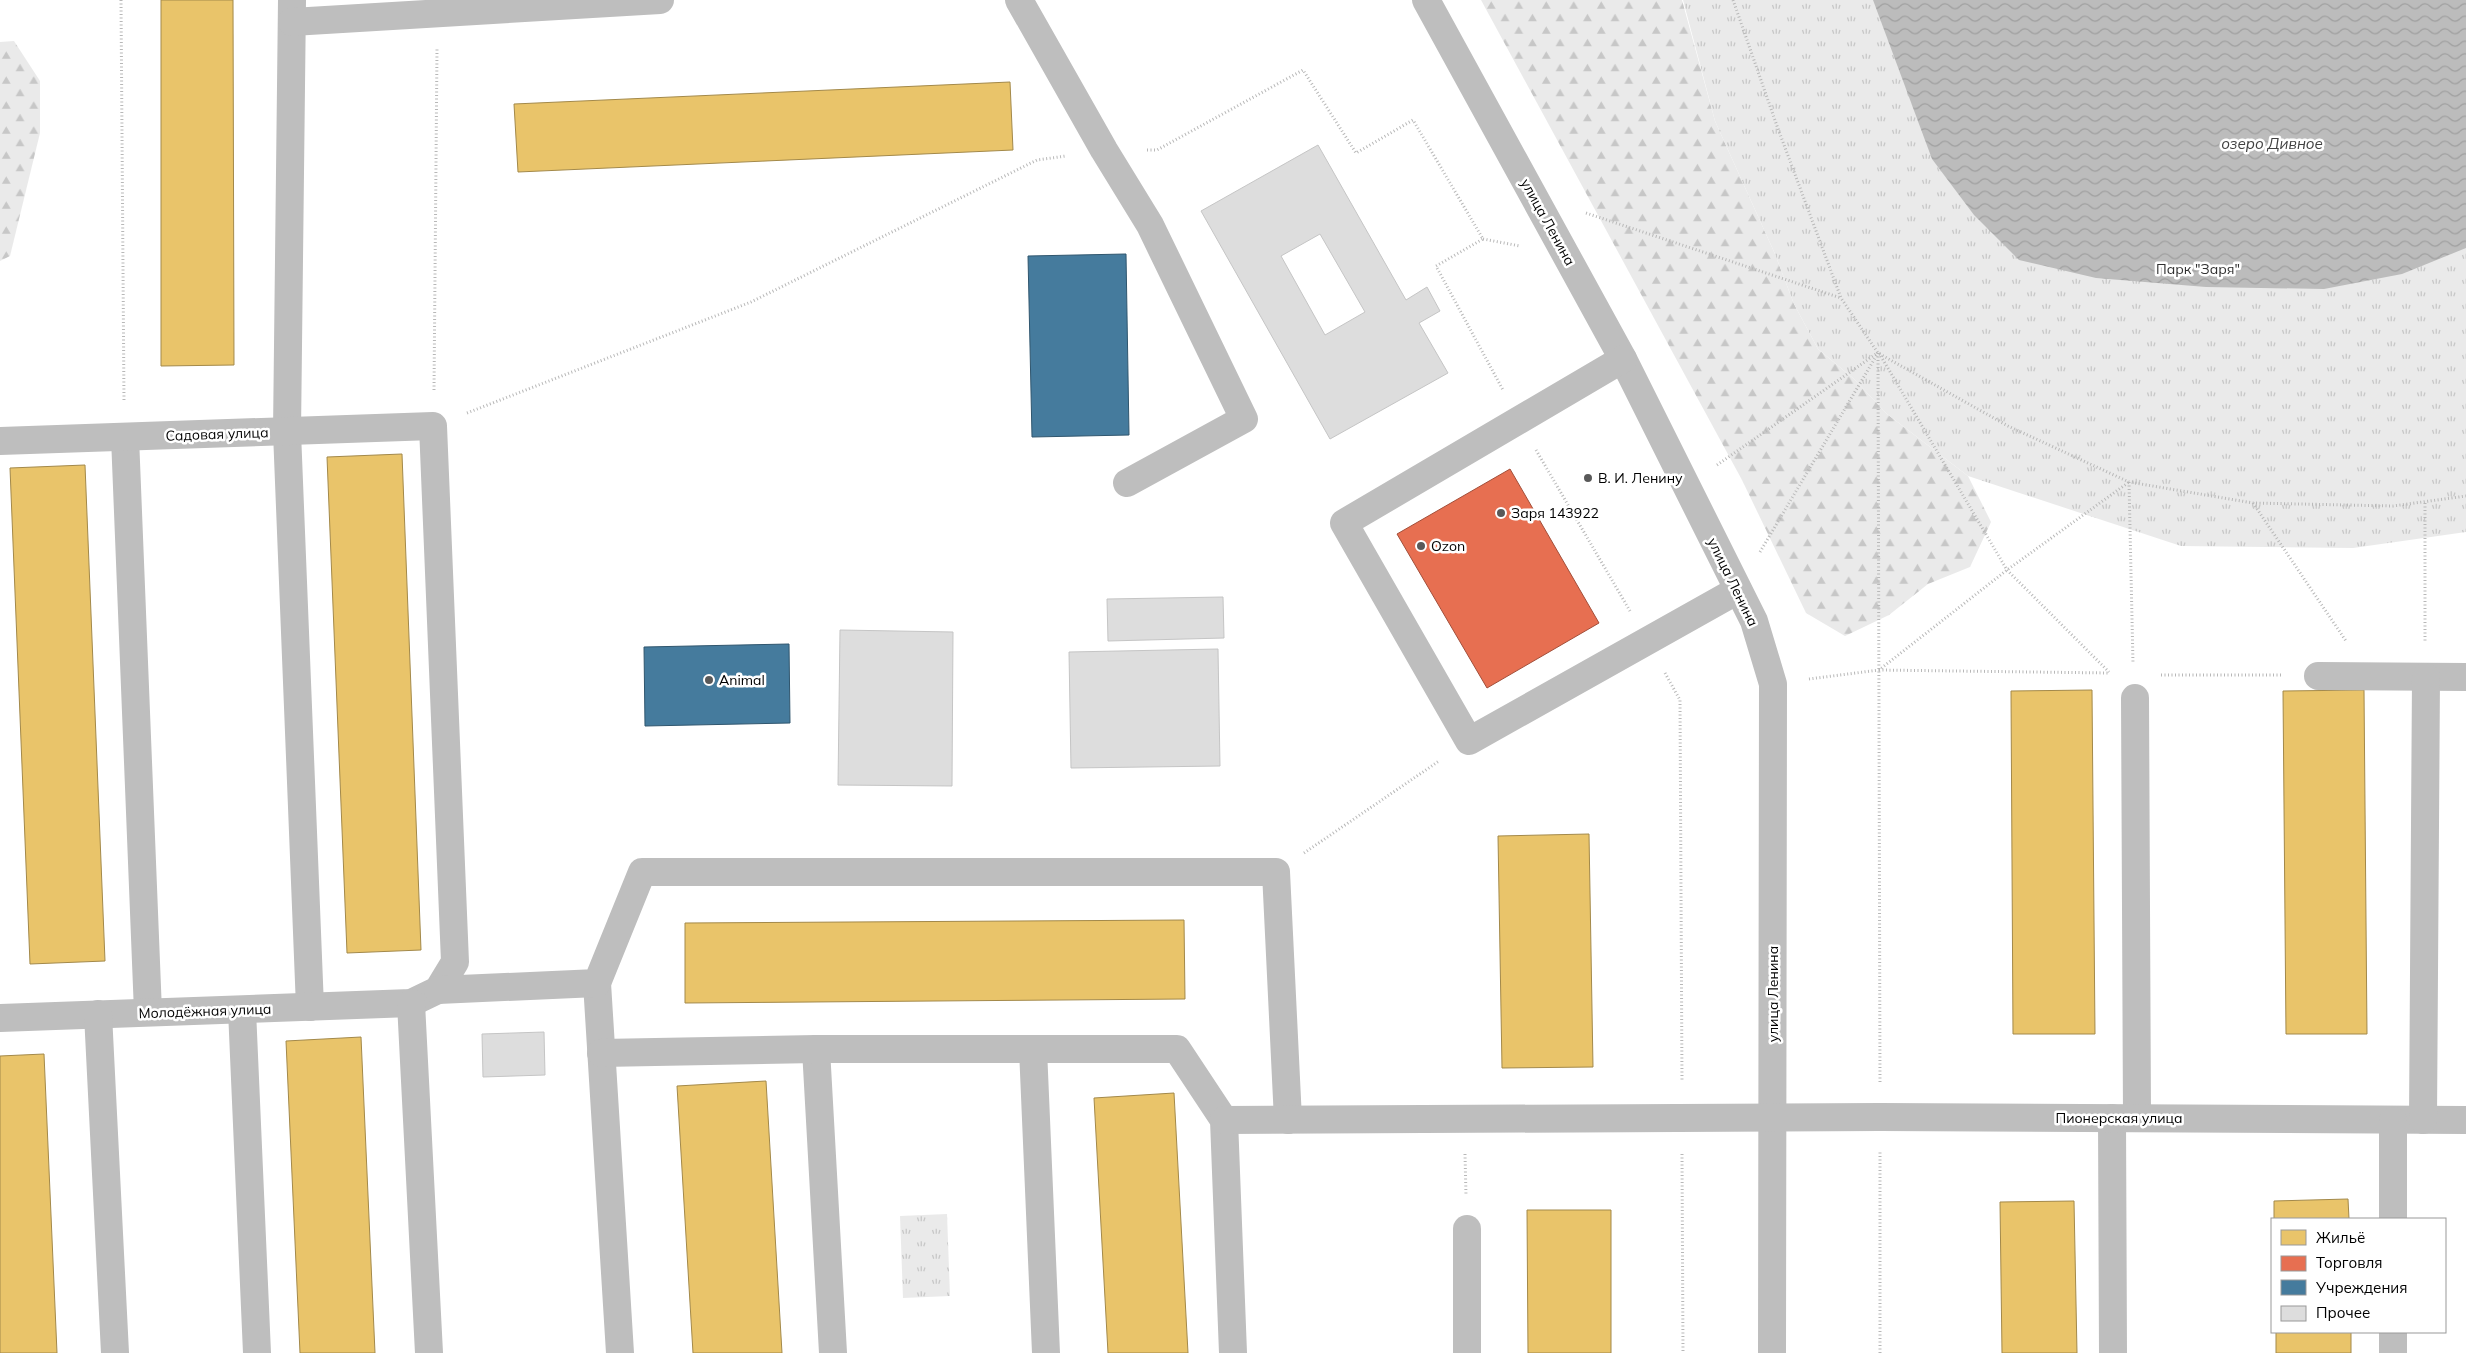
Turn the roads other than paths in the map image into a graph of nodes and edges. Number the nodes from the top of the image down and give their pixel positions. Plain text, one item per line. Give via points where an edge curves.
1 (660, 0) edge
2 (1019, 0) edge
3 (1426, 0) edge
4 (292, 11) edge
5 (1624, 359) junction
6 (287, 432) junction
7 (125, 437) junction
8 (0, 441) edge
9 (1127, 483) dead end
10 (1738, 590) junction
11 (2318, 676) road end
12 (2426, 677) junction
13 (2466, 677) edge
14 (2134, 687) road end
15 (597, 984) junction
16 (438, 990) junction
17 (411, 1003) junction
18 (310, 1007) junction
19 (242, 1010) junction
20 (148, 1012) junction
21 (98, 1014) junction
22 (0, 1018) edge
23 (816, 1050) junction
24 (1033, 1050) junction
25 (601, 1053) junction
26 (1773, 1117) junction
27 (2124, 1118) junction
28 (1224, 1120) junction
29 (1288, 1120) junction
30 (2423, 1120) junction
31 (2466, 1120) edge
32 (2393, 1121) junction
33 (2393, 1218) edge
34 (1466, 1229) road end
35 (2393, 1333) edge
36 (115, 1353) edge
37 (257, 1353) edge
38 (429, 1353) edge
39 (620, 1353) edge
40 (834, 1353) edge
41 (1046, 1353) edge
42 (1233, 1353) edge
43 (1467, 1353) edge
44 (1772, 1353) edge
45 (2113, 1353) edge
46 (2393, 1353) edge

1 - 4 street via 437,13
2 - 9 street via 1150,225 1244,419
3 - 5 street, улица Ленина
4 - 6 street
5 - 10 street, улица Ленина
5 - 10 street via 1344,523 1469,741
6 - 7 street, Садовая улица
6 - 16 street, Садовая улица via 434,426 455,962
6 - 18 street
7 - 8 street, Садовая улица
7 - 20 street
10 - 26 street, улица Ленина via 1754,621 1773,684
11 - 12 street
12 - 13 street
12 - 30 street
14 - 27 street
15 - 16 street
15 - 25 street
15 - 29 street via 642,872 1276,872
16 - 17 street
17 - 18 street, Молодёжная улица
17 - 38 street
18 - 19 street, Молодёжная улица
19 - 20 street, Молодёжная улица
19 - 37 street
20 - 21 street, Молодёжная улица
21 - 22 street, Молодёжная улица
21 - 36 street
23 - 24 street
23 - 25 street
23 - 40 street
24 - 28 street via 1177,1050
24 - 41 street
25 - 39 street
26 - 27 street, Пионерская улица
26 - 29 street, Пионерская улица
26 - 44 street, улица Ленина
27 - 32 street, Пионерская улица
27 - 45 street
28 - 29 street, Пионерская улица
28 - 42 street
30 - 31 street, Пионерская улица
30 - 32 street, Пионерская улица
32 - 33 street
34 - 43 street
35 - 46 street

